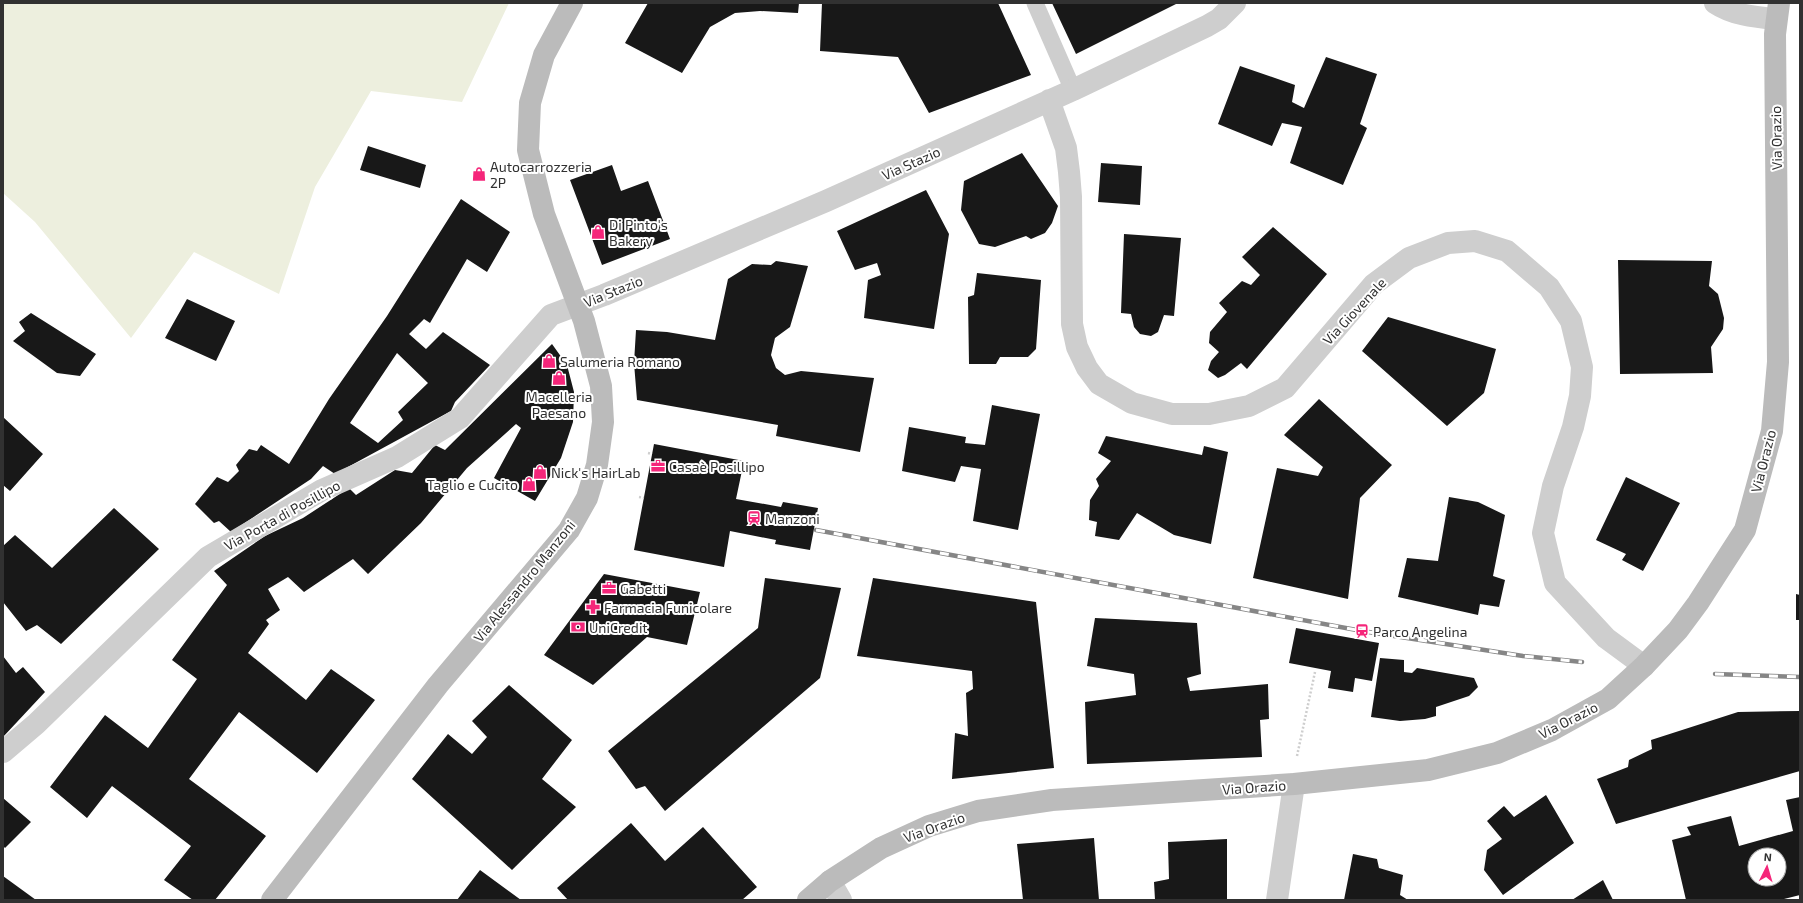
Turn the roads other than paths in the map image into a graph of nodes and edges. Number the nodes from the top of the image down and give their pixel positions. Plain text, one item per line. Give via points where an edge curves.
1 (572, 3) edge
2 (1035, 3) edge
3 (1235, 3) edge
4 (1715, 3) edge
5 (1777, 11) edge
6 (1073, 90) junction
7 (1050, 100) junction
8 (578, 306) junction
9 (1644, 666) junction
10 (3, 752) edge
11 (1294, 784) junction
12 (830, 881) junction
13 (272, 900) edge
14 (808, 900) edge
15 (841, 900) edge
16 (1277, 900) edge

1 - 8 street, Via Alessandro Manzoni via 544,55 530,103 528,150 544,214
2 - 6 lane
3 - 6 street, Via Stazio via 1219,19 1207,26
4 - 5 street via 1733,12 1754,17
5 - 9 street, Via Orazio via 1778,362 1772,431 1745,530 1678,630
6 - 7 street, Via Stazio
7 - 8 street, Via Stazio via 826,201
7 - 9 street, Via Giovenale via 1066,148 1069,172 1072,324 1077,347 1087,368 1099,384 1132,403 1172,414 1209,414 1249,406 1285,388 1374,284 1409,258 1448,243 1475,241 1507,251 1549,287 1570,321 1582,367 1580,396 1553,486 1543,533 1555,582 1606,638
8 - 10 street, Via Porta di Posillipo via 551,315 460,418 397,456 322,490 208,557 36,724
8 - 13 street, Via Alessandro Manzoni via 601,386 603,422 597,465 588,498 569,530 438,685
9 - 11 street, Via Orazio via 1608,699 1552,730 1497,753 1428,770
11 - 12 street, Via Orazio via 1052,800 978,810 928,826 880,848
11 - 16 street
12 - 14 street, Via Orazio
12 - 15 street

